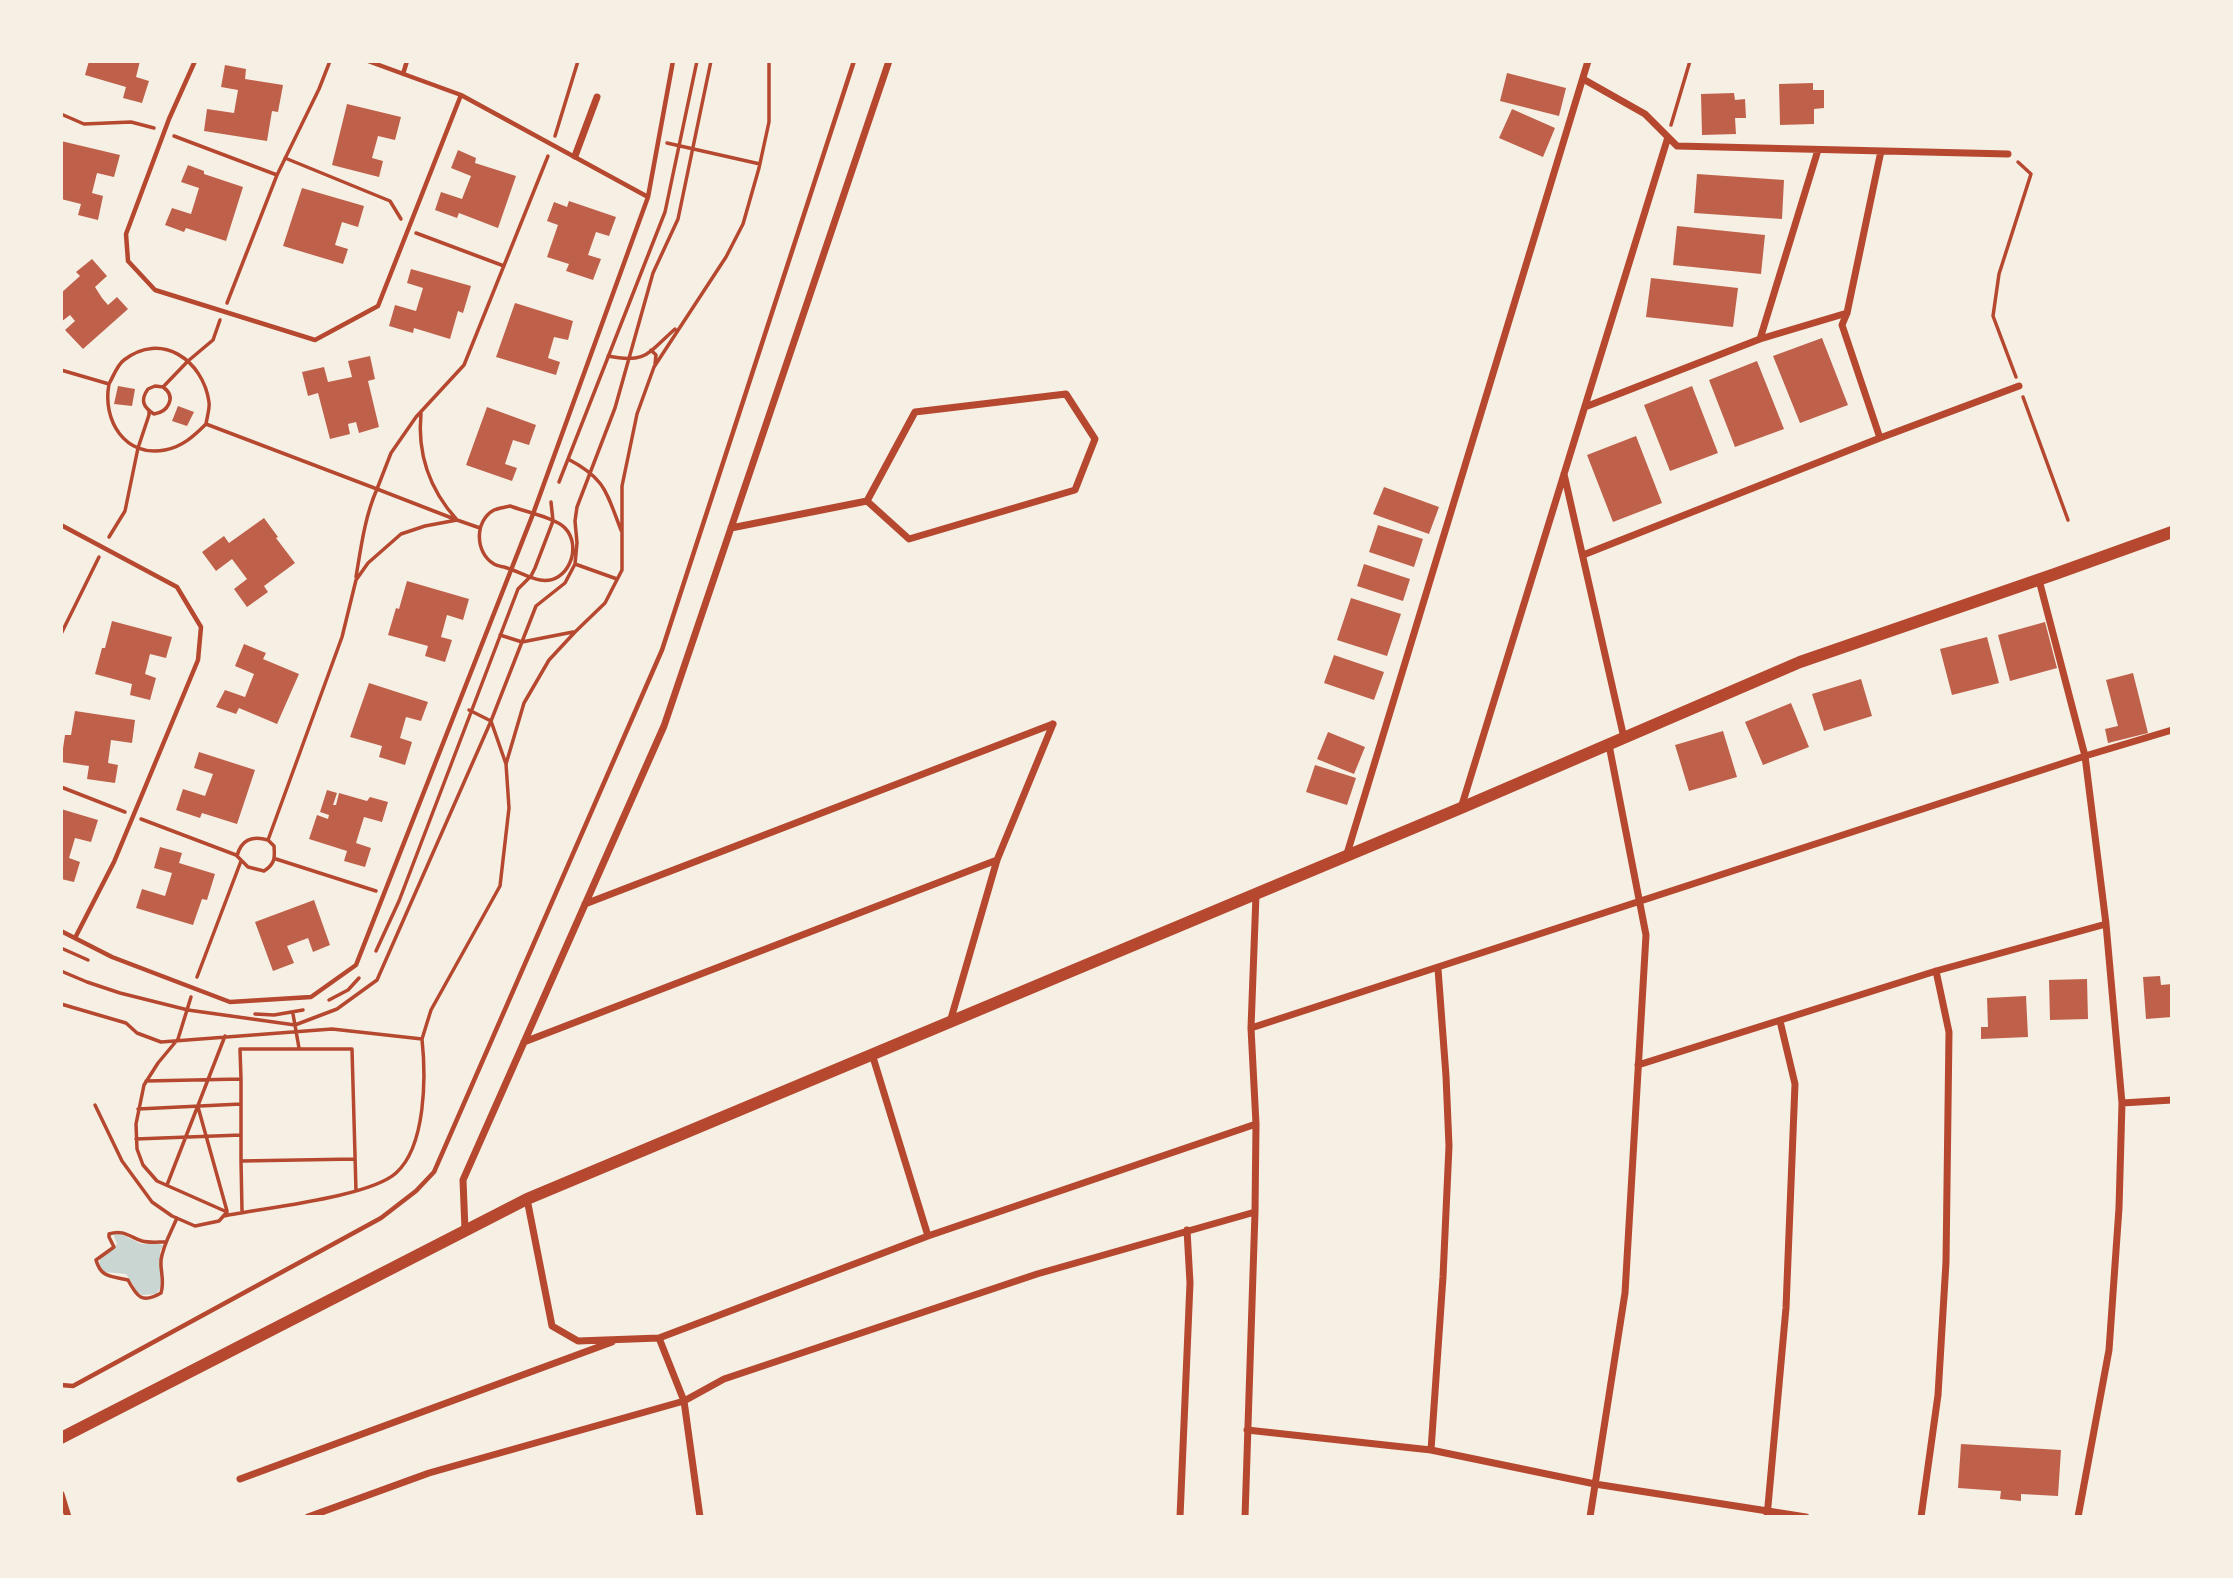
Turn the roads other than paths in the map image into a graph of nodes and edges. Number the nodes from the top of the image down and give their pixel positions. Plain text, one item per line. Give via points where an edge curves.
1 (195, 61) edge
2 (368, 61) edge
3 (407, 61) edge
4 (673, 61) edge
5 (854, 61) edge
6 (889, 61) edge
7 (1588, 61) edge
8 (403, 74) junction
9 (1583, 79) junction
10 (461, 95) junction
11 (597, 97) dead end
12 (1668, 137) junction
13 (1818, 150) junction
14 (1881, 151) junction
15 (2008, 154) road end
16 (575, 156) junction
17 (648, 197) junction
18 (1847, 313) junction
19 (1760, 340) junction
20 (2019, 386) road end
21 (1585, 407) junction
22 (1880, 438) junction
23 (1564, 474) junction
24 (867, 501) junction
25 (61, 525) edge
26 (731, 528) junction
27 (2172, 531) edge
28 (1583, 555) junction
29 (2039, 579) junction
30 (2172, 730) edge
31 (1623, 738) junction
32 (1609, 744) junction
33 (2085, 756) junction
34 (1461, 808) junction
35 (1346, 857) junction
36 (997, 860) junction
37 (1256, 895) junction
38 (1640, 901) junction
39 (585, 904) junction
40 (2106, 924) junction
41 (61, 931) edge
42 (75, 937) junction
43 (1438, 969) junction
44 (1936, 971) junction
45 (1780, 1021) junction
46 (950, 1022) junction
47 (1251, 1028) junction
48 (524, 1042) junction
49 (872, 1054) junction
50 (1639, 1065) junction
51 (2172, 1100) edge
52 (2122, 1102) junction
53 (1256, 1124) junction
54 (527, 1199) junction
55 (1255, 1212) junction
56 (465, 1230) junction
57 (1186, 1230) junction
58 (928, 1236) junction
59 (659, 1338) junction
60 (619, 1339) junction
61 (61, 1385) edge
62 (684, 1401) junction
63 (1247, 1430) junction
64 (61, 1438) edge
65 (1431, 1450) junction
66 (240, 1479) dead end
67 (1595, 1484) junction
68 (61, 1494) edge
69 (1768, 1514) edge
70 (68, 1517) edge
71 (308, 1517) edge
72 (700, 1517) edge
73 (1180, 1517) edge
74 (1245, 1517) edge
75 (1590, 1517) edge
76 (1806, 1517) edge
77 (1921, 1517) edge
78 (2078, 1517) edge

1 - 10 lane via 126,234 128,261 155,290 315,340 378,306
2 - 8 lane
3 - 8 lane
4 - 17 lane
5 - 61 lane via 662,650 434,1172 381,1218 73,1386
6 - 26 street
7 - 9 street
8 - 10 lane
9 - 12 street via 1645,114
9 - 35 street
10 - 16 lane
11 - 16 street
12 - 13 street via 1677,146
12 - 21 street
13 - 14 street
13 - 19 street
14 - 15 street
14 - 18 street
16 - 17 lane
17 - 42 lane via 533,514 356,965 311,997 230,1002 113,957
18 - 19 street
18 - 22 street via 1842,324
19 - 21 street
20 - 22 street
21 - 23 street
22 - 28 street
23 - 28 street
23 - 34 street
24 - 24 street via 915,412 1066,394 1095,439 1075,489 909,539
24 - 26 street
25 - 42 lane via 177,587 201,627 198,660 114,862
26 - 39 street via 664,726
27 - 29 main road
28 - 31 street
29 - 31 main road via 1800,662
29 - 33 street
30 - 33 street
31 - 32 main road
32 - 34 main road
32 - 38 street
33 - 38 street
33 - 40 street
34 - 35 main road
35 - 37 main road
36 - 39 street via 1053,724
36 - 46 street
36 - 48 street
37 - 46 main road
37 - 47 street
38 - 43 street
38 - 50 street via 1646,935
39 - 48 street
40 - 44 street
40 - 52 street
41 - 42 lane
43 - 47 street
43 - 65 street via 1449,1146
44 - 45 street
44 - 77 street via 1949,1032 1946,1262 1938,1395
45 - 50 street
45 - 69 street via 1795,1084 1786,1308
46 - 49 main road
47 - 53 street
48 - 56 street via 463,1180
49 - 54 main road
49 - 58 street
50 - 67 street via 1625,1293
51 - 52 street
52 - 78 street via 2109,1350
53 - 55 street
53 - 58 street
54 - 56 main road
54 - 60 street via 552,1326 578,1341
55 - 57 street
55 - 63 street
56 - 64 main road
57 - 62 street via 1037,1274 723,1379
57 - 73 street via 1190,1283
58 - 59 street
59 - 60 street
59 - 62 street
60 - 66 street
62 - 71 street via 429,1473
62 - 72 street
63 - 65 street
63 - 74 street
65 - 67 street
67 - 69 street
67 - 75 street
68 - 70 street
69 - 76 street

